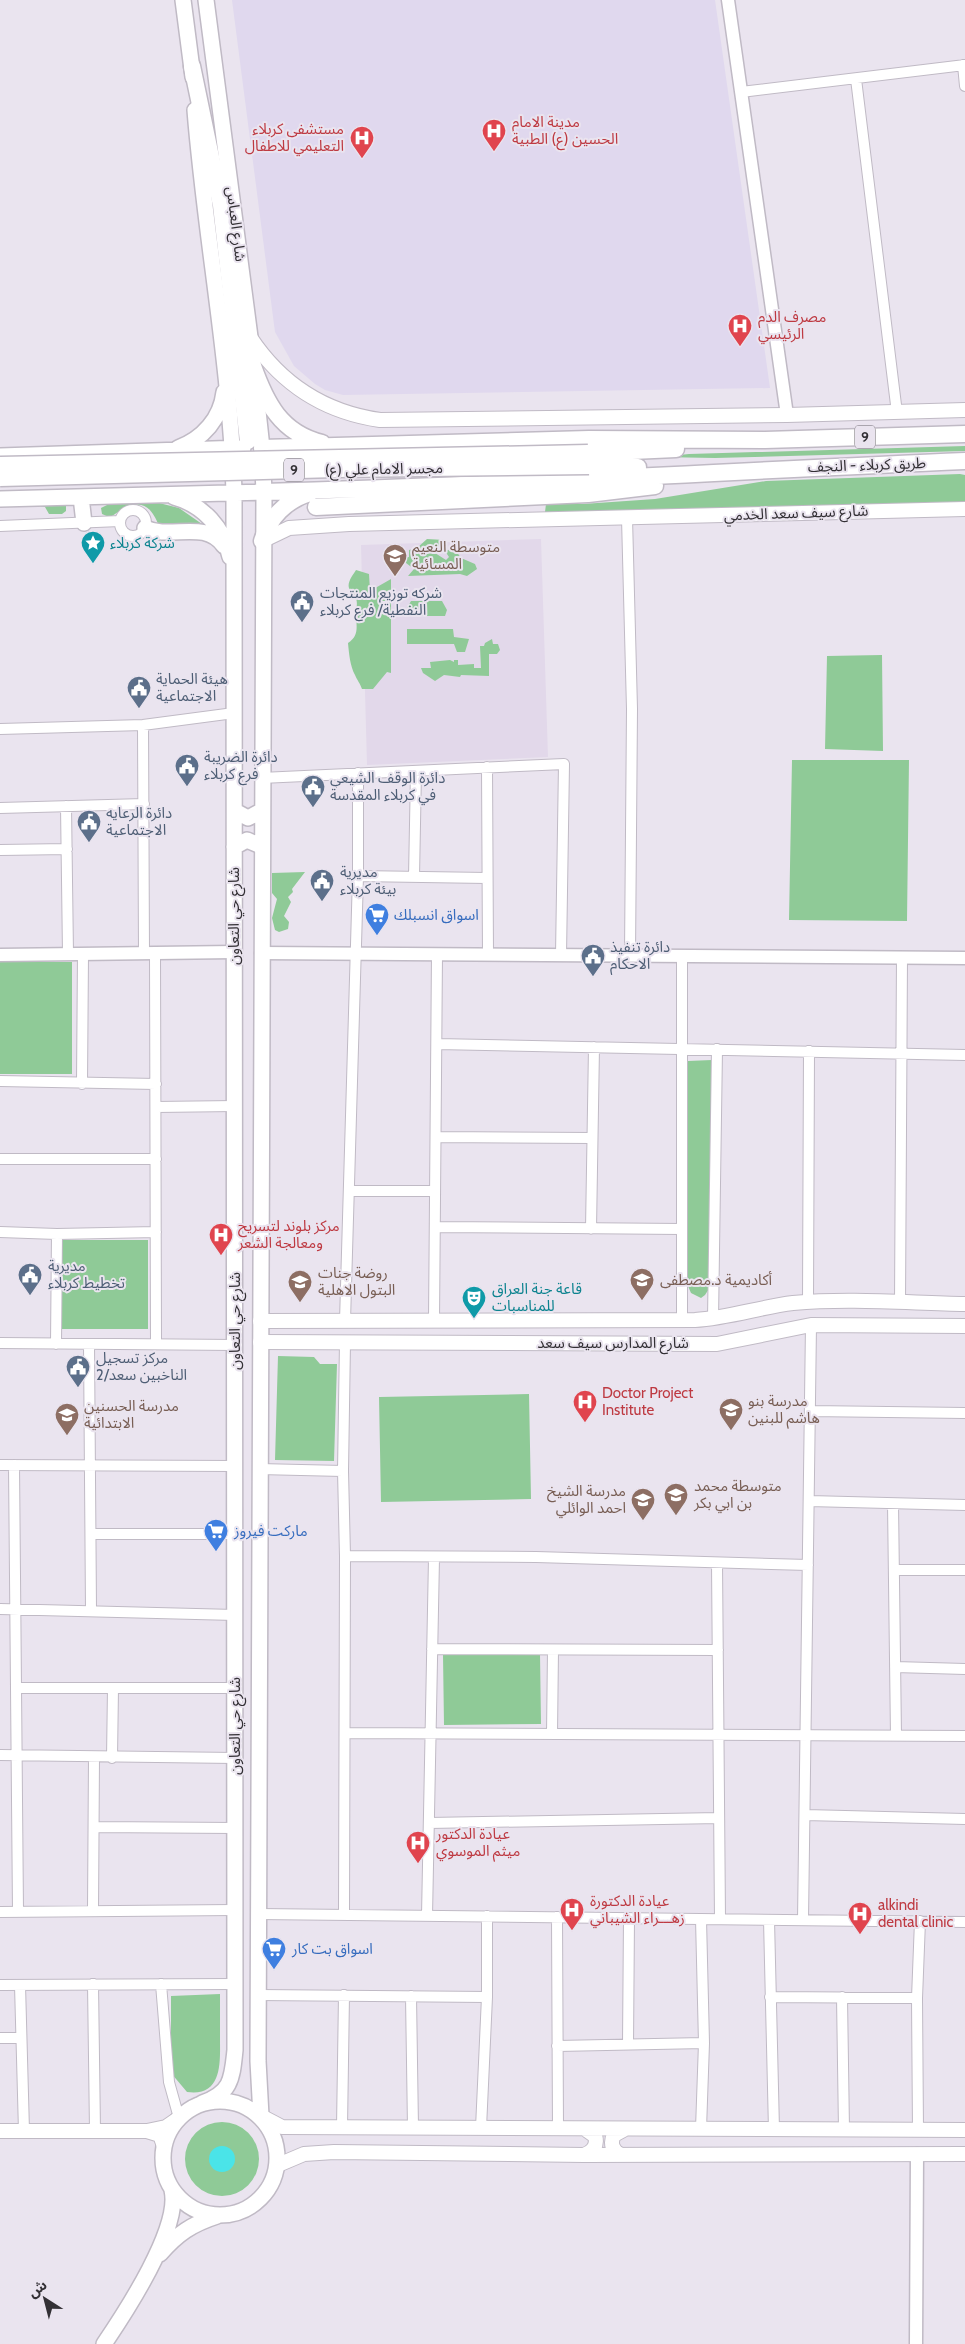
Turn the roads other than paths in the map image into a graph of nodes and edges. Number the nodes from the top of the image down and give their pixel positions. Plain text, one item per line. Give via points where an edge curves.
1 (184, 0) edge
2 (206, 0) edge
3 (728, 0) edge
4 (964, 65) edge
5 (192, 66) junction
6 (856, 80) junction
7 (965, 86) edge
8 (741, 92) junction
9 (250, 337) junction
10 (253, 366) junction
11 (225, 373) junction
12 (965, 410) edge
13 (897, 413) junction
14 (787, 415) junction
15 (965, 434) edge
16 (765, 440) junction
17 (255, 444) junction
18 (366, 445) junction
19 (339, 446) junction
20 (233, 449) junction
21 (165, 451) junction
22 (0, 456) edge
23 (588, 460) junction
24 (964, 461) edge
25 (0, 465) edge
26 (768, 469) junction
27 (703, 473) junction
28 (0, 478) edge
29 (369, 488) junction
30 (324, 490) junction
31 (264, 492) junction
32 (234, 493) junction
33 (163, 495) junction
34 (81, 497) junction
35 (0, 499) edge
36 (316, 507) dead end
37 (965, 509) edge
38 (627, 518) junction
39 (120, 521) junction
40 (84, 523) junction
41 (0, 526) edge
42 (145, 528) junction
43 (262, 541) junction
44 (229, 553) junction
45 (234, 578) junction
46 (234, 713) junction
47 (143, 725) junction
48 (0, 729) edge
49 (487, 767) junction
50 (416, 771) junction
51 (358, 774) junction
52 (261, 778) junction
53 (144, 804) junction
54 (66, 806) junction
55 (0, 808) edge
56 (234, 811) junction
57 (261, 811) junction
58 (261, 846) junction
59 (234, 847) junction
60 (67, 849) junction
61 (0, 850) edge
62 (358, 876) junction
63 (414, 877) junction
64 (487, 878) junction
65 (234, 952) junction
66 (150, 953) junction
67 (261, 953) junction
68 (68, 954) junction
69 (82, 954) junction
70 (355, 954) junction
71 (437, 954) junction
72 (488, 954) junction
73 (0, 955) edge
74 (561, 955) junction
75 (630, 955) junction
76 (682, 956) junction
77 (902, 957) junction
78 (965, 958) edge
79 (437, 1044) junction
80 (594, 1047) junction
81 (682, 1049) junction
82 (717, 1049) junction
83 (808, 1051) junction
84 (902, 1053) junction
85 (965, 1054) edge
86 (0, 1081) edge
87 (82, 1084) junction
88 (156, 1084) junction
89 (235, 1106) junction
90 (156, 1107) junction
91 (436, 1137) junction
92 (592, 1138) junction
93 (0, 1159) edge
94 (156, 1159) junction
95 (348, 1190) junction
96 (435, 1191) junction
97 (435, 1227) junction
98 (591, 1228) junction
99 (682, 1229) junction
100 (0, 1232) edge
101 (156, 1232) junction
102 (57, 1234) junction
103 (808, 1302) junction
104 (900, 1303) junction
105 (965, 1304) edge
106 (713, 1319) junction
107 (476, 1320) junction
108 (500, 1320) junction
109 (682, 1320) junction
110 (260, 1321) junction
111 (345, 1321) junction
112 (434, 1321) junction
113 (811, 1325) junction
114 (965, 1326) edge
115 (260, 1342) junction
116 (345, 1342) junction
117 (474, 1342) junction
118 (500, 1342) junction
119 (0, 1343) edge
120 (56, 1344) junction
121 (89, 1344) junction
122 (156, 1344) junction
123 (235, 1345) junction
124 (235, 1388) junction
125 (260, 1391) junction
126 (810, 1411) junction
127 (965, 1413) edge
128 (260, 1418) junction
129 (235, 1419) junction
130 (0, 1465) edge
131 (14, 1465) junction
132 (90, 1465) junction
133 (234, 1466) junction
134 (260, 1469) junction
135 (343, 1471) junction
136 (809, 1501) junction
137 (893, 1504) junction
138 (965, 1506) edge
139 (91, 1534) junction
140 (235, 1534) junction
141 (345, 1556) junction
142 (434, 1558) junction
143 (717, 1563) junction
144 (808, 1565) junction
145 (894, 1570) junction
146 (965, 1570) edge
147 (0, 1609) edge
148 (15, 1609) junction
149 (91, 1610) junction
150 (235, 1615) junction
151 (432, 1649) junction
152 (553, 1650) junction
153 (718, 1650) junction
154 (895, 1667) junction
155 (965, 1669) edge
156 (16, 1688) junction
157 (113, 1688) junction
158 (235, 1688) junction
159 (345, 1733) junction
160 (430, 1733) junction
161 (552, 1734) junction
162 (718, 1734) junction
163 (806, 1734) junction
164 (896, 1736) junction
165 (965, 1736) edge
166 (0, 1755) edge
167 (17, 1755) junction
168 (94, 1757) junction
169 (112, 1758) junction
170 (235, 1758) junction
171 (805, 1814) junction
172 (719, 1818) junction
173 (965, 1819) edge
174 (429, 1823) junction
175 (94, 1826) junction
176 (235, 1828) junction
177 (235, 1910) junction
178 (93, 1911) junction
179 (0, 1912) edge
180 (18, 1912) junction
181 (258, 1914) junction
182 (344, 1915) junction
183 (427, 1916) junction
184 (487, 1916) junction
185 (557, 1917) junction
186 (629, 1918) junction
187 (701, 1919) junction
188 (720, 1919) junction
189 (769, 1920) junction
190 (803, 1920) junction
191 (920, 1921) junction
192 (965, 1922) edge
193 (93, 1984) junction
194 (162, 1984) junction
195 (235, 1984) junction
196 (0, 1985) edge
197 (20, 1985) junction
198 (258, 1994) junction
199 (344, 1995) junction
200 (412, 1996) junction
201 (488, 1997) junction
202 (770, 1997) junction
203 (842, 1997) junction
204 (917, 1998) junction
205 (0, 2038) edge
206 (21, 2038) junction
207 (704, 2043) junction
208 (628, 2044) junction
209 (557, 2046) junction
210 (202, 2103) junction
211 (260, 2116) junction
212 (179, 2118) junction
213 (342, 2128) junction
214 (413, 2128) junction
215 (481, 2128) junction
216 (558, 2129) junction
217 (585, 2129) junction
218 (625, 2129) junction
219 (701, 2129) junction
220 (774, 2130) junction
221 (844, 2130) junction
222 (918, 2130) junction
223 (965, 2130) edge
224 (0, 2131) edge
225 (24, 2131) junction
226 (95, 2131) junction
227 (147, 2131) junction
228 (164, 2146) junction
229 (918, 2154) junction
230 (965, 2154) edge
231 (584, 2155) junction
232 (620, 2155) junction
233 (278, 2165) junction
234 (172, 2190) junction
235 (219, 2215) junction
236 (156, 2258) junction
237 (104, 2344) edge
238 (916, 2344) edge

1 - 5 main road, شارع العباس
2 - 9 main road, شارع العباس
3 - 8 street
4 - 6 street
4 - 7 street
5 - 11 main road, شارع العباس via 201,177
5 - 17 highway via 222,205
6 - 8 street
6 - 13 street
8 - 14 street
9 - 10 main road, شارع العباس
9 - 14 main road via 272,366 300,390 332,408 380,420
10 - 17 main road, شارع العباس
10 - 19 highway via 267,402 280,420 307,438
11 - 20 main road, شارع حي التعاون
11 - 21 main road via 222,402 212,423 195,440
12 - 13 main road
13 - 14 main road
15 - 16 highway, 9
16 - 18 highway via 589,439
16 - 23 highway, مجسر الامام علي (ع) / 9
17 - 19 highway
17 - 20 main road
17 - 31 main road, شارع العباس
18 - 19 highway
18 - 29 highway
20 - 21 main road
20 - 32 main road, شارع حي التعاون
21 - 22 main road
23 - 25 highway, مجسر الامام علي (ع) / 9, bridge
23 - 26 highway, مجسر الامام علي (ع) / 9
23 - 28 highway, مجسر الامام علي (ع) / 9, bridge
24 - 26 highway, طريق كربلاء - النجف / 9
26 - 27 highway
27 - 29 highway
27 - 36 highway via 656,486 588,494
29 - 30 highway
30 - 31 highway
30 - 43 highway via 306,494 282,509
31 - 32 main road
31 - 43 main road, شارع حي التعاون
32 - 33 main road
32 - 45 main road, شارع حي التعاون
33 - 34 main road
33 - 44 main road via 184,500 203,512 218,528
34 - 35 main road
34 - 40 main road
37 - 38 main road, شارع سيف سعد الخدمي
38 - 43 main road, شارع سيف سعد الخدمي via 297,527
38 - 75 street via 632,709
39 - 40 street
39 - 42 street via 122,530 128,535 137,536
39 - 42 street via 127,511 135,510 145,518
40 - 41 street
42 - 44 main road via 155,533 207,532
43 - 52 main road, شارع حي التعاون
44 - 45 main road
45 - 46 main road, شارع حي التعاون
46 - 47 street
46 - 56 main road, شارع حي التعاون
47 - 48 street
47 - 53 street
49 - 50 street
49 - 64 street
49 - 74 street via 564,764
50 - 51 street
50 - 63 street
51 - 52 street
51 - 62 street
52 - 57 main road, شارع حي التعاون
53 - 54 street
53 - 66 street
54 - 55 street
54 - 60 street
56 - 57 main road via 248,818
56 - 59 main road, شارع حي التعاون
57 - 58 main road, شارع حي التعاون
58 - 59 main road via 248,840
58 - 67 main road, شارع حي التعاون
59 - 65 main road, شارع حي التعاون
60 - 61 street
60 - 68 street
62 - 63 street
62 - 70 street
63 - 64 street
64 - 72 street
65 - 66 street
65 - 89 main road, شارع حي التعاون
66 - 69 street
66 - 88 street
67 - 70 street
67 - 110 main road, شارع حي التعاون
68 - 69 street
68 - 73 street
69 - 87 street
70 - 71 street
70 - 95 street
71 - 72 street
71 - 79 street
72 - 74 street
74 - 75 street
75 - 76 street
76 - 77 street
76 - 81 street
77 - 78 street
77 - 84 street
79 - 80 street
79 - 91 street
80 - 81 street
80 - 92 street
81 - 82 street
81 - 99 street
82 - 83 street
82 - 106 street
83 - 84 street
83 - 103 street
84 - 85 street
84 - 104 street
86 - 87 street
87 - 88 street
88 - 90 street
89 - 90 street
89 - 123 main road, شارع حي التعاون
90 - 94 street
91 - 92 street
91 - 96 street
92 - 98 street
93 - 94 street
94 - 101 street
95 - 96 street
95 - 111 street
96 - 97 street
97 - 98 street
97 - 112 street
98 - 99 street
99 - 109 street
100 - 102 street
101 - 102 street
101 - 122 street
102 - 120 street
103 - 104 main road, شارع المدارس سيف سعد
103 - 106 main road, شارع المدارس سيف سعد
104 - 105 main road, شارع المدارس سيف سعد
106 - 109 main road, شارع المدارس سيف سعد
107 - 108 main road, شارع المدارس سيف سعد
107 - 112 main road, شارع المدارس سيف سعد
107 - 117 main road via 480,1329
108 - 109 main road, شارع المدارس سيف سعد
108 - 118 main road via 496,1329
110 - 111 main road, شارع المدارس سيف سعد
110 - 115 main road, شارع حي التعاون
111 - 112 main road, شارع المدارس سيف سعد
113 - 114 main road, شارع المدارس سيف سعد
113 - 118 main road, شارع المدارس سيف سعد via 717,1344
113 - 126 street
115 - 116 main road, شارع المدارس سيف سعد
115 - 125 main road, شارع حي التعاون
116 - 117 main road, شارع المدارس سيف سعد
116 - 135 street
117 - 118 main road, شارع المدارس سيف سعد
119 - 120 street
120 - 121 street
121 - 122 street
121 - 132 street
122 - 123 street
123 - 124 main road, شارع حي التعاون
124 - 125 main road via 247,1395
124 - 129 main road, شارع حي التعاون
125 - 128 main road, شارع حي التعاون
126 - 127 street
126 - 136 street
128 - 129 main road via 247,1413
128 - 134 main road, شارع حي التعاون
129 - 133 main road, شارع حي التعاون
130 - 131 street
131 - 132 street
131 - 148 street
132 - 133 street
132 - 139 street
133 - 140 main road, شارع حي التعاون
134 - 135 street
134 - 181 main road, شارع حي التعاون
135 - 141 street
136 - 137 street
136 - 144 street
137 - 138 street
137 - 145 street
139 - 140 street
139 - 149 street
140 - 150 main road, شارع حي التعاون
141 - 142 street
141 - 159 street
142 - 143 street via 536,1557
142 - 151 street
143 - 144 street
143 - 153 street
144 - 163 street
145 - 146 street
145 - 154 street
147 - 148 street
148 - 149 street
148 - 156 street
149 - 150 street
150 - 158 main road, شارع حي التعاون
151 - 152 street
151 - 160 street
152 - 153 street
152 - 161 street
153 - 162 street
154 - 155 street
154 - 164 street
156 - 157 street
156 - 167 street
157 - 158 street
157 - 169 street
158 - 170 main road, شارع حي التعاون
159 - 160 street
159 - 182 street
160 - 161 street
160 - 174 street
161 - 162 street
162 - 163 street
162 - 172 street
163 - 164 street
163 - 171 street
164 - 165 street
166 - 167 street
167 - 168 street
167 - 180 street
168 - 169 street
168 - 175 street
169 - 170 street
170 - 176 main road, شارع حي التعاون
171 - 173 street
171 - 190 street
172 - 174 street
172 - 188 street
174 - 183 street
175 - 176 street
175 - 178 street
176 - 177 main road, شارع حي التعاون
177 - 178 street
177 - 195 main road, شارع حي التعاون
178 - 180 street
179 - 180 street
181 - 182 street
181 - 198 main road, شارع حي التعاون
182 - 183 street
183 - 184 street
184 - 185 street
184 - 201 street
185 - 186 street
185 - 209 street
186 - 187 street
186 - 208 street
187 - 188 street
187 - 207 street
188 - 189 street
189 - 190 street
189 - 202 street
190 - 191 street
191 - 192 street
191 - 204 street
193 - 194 street
193 - 197 street
193 - 226 street
194 - 195 street
194 - 212 street via 169,2082
195 - 210 main road, شارع حي التعاون via 232,2075 223,2094
196 - 197 street
197 - 206 street
198 - 199 street
198 - 211 main road, شارع حي التعاون
199 - 200 street
199 - 213 street
200 - 201 street
200 - 214 street
201 - 215 street
202 - 203 street
202 - 220 street
203 - 204 street
203 - 221 street
204 - 222 street
205 - 206 street
206 - 225 street
207 - 208 street
207 - 219 street
208 - 209 street
209 - 216 street
210 - 211 main road via 227,2100 239,2103
210 - 212 main road
211 - 213 main road via 282,2127
211 - 233 main road via 273,2134
212 - 227 main road via 166,2127
212 - 228 main road
213 - 214 main road
214 - 215 main road
215 - 216 main road
216 - 217 main road
217 - 218 main road
217 - 231 main road via 592,2132 596,2140 592,2151
218 - 219 main road
218 - 232 main road via 614,2135 612,2142
219 - 220 main road
220 - 221 main road
221 - 222 main road
222 - 223 main road
224 - 225 main road
225 - 226 main road
226 - 227 main road
227 - 228 main road via 157,2133
228 - 234 main road via 164,2172
229 - 230 main road
229 - 232 main road
229 - 238 street
231 - 232 main road
231 - 233 main road via 334,2152 304,2154
233 - 235 main road via 271,2185 258,2202 233,2214
234 - 235 main road via 192,2208
234 - 236 main road via 172,2211
235 - 236 main road via 180,2232
236 - 237 main road

